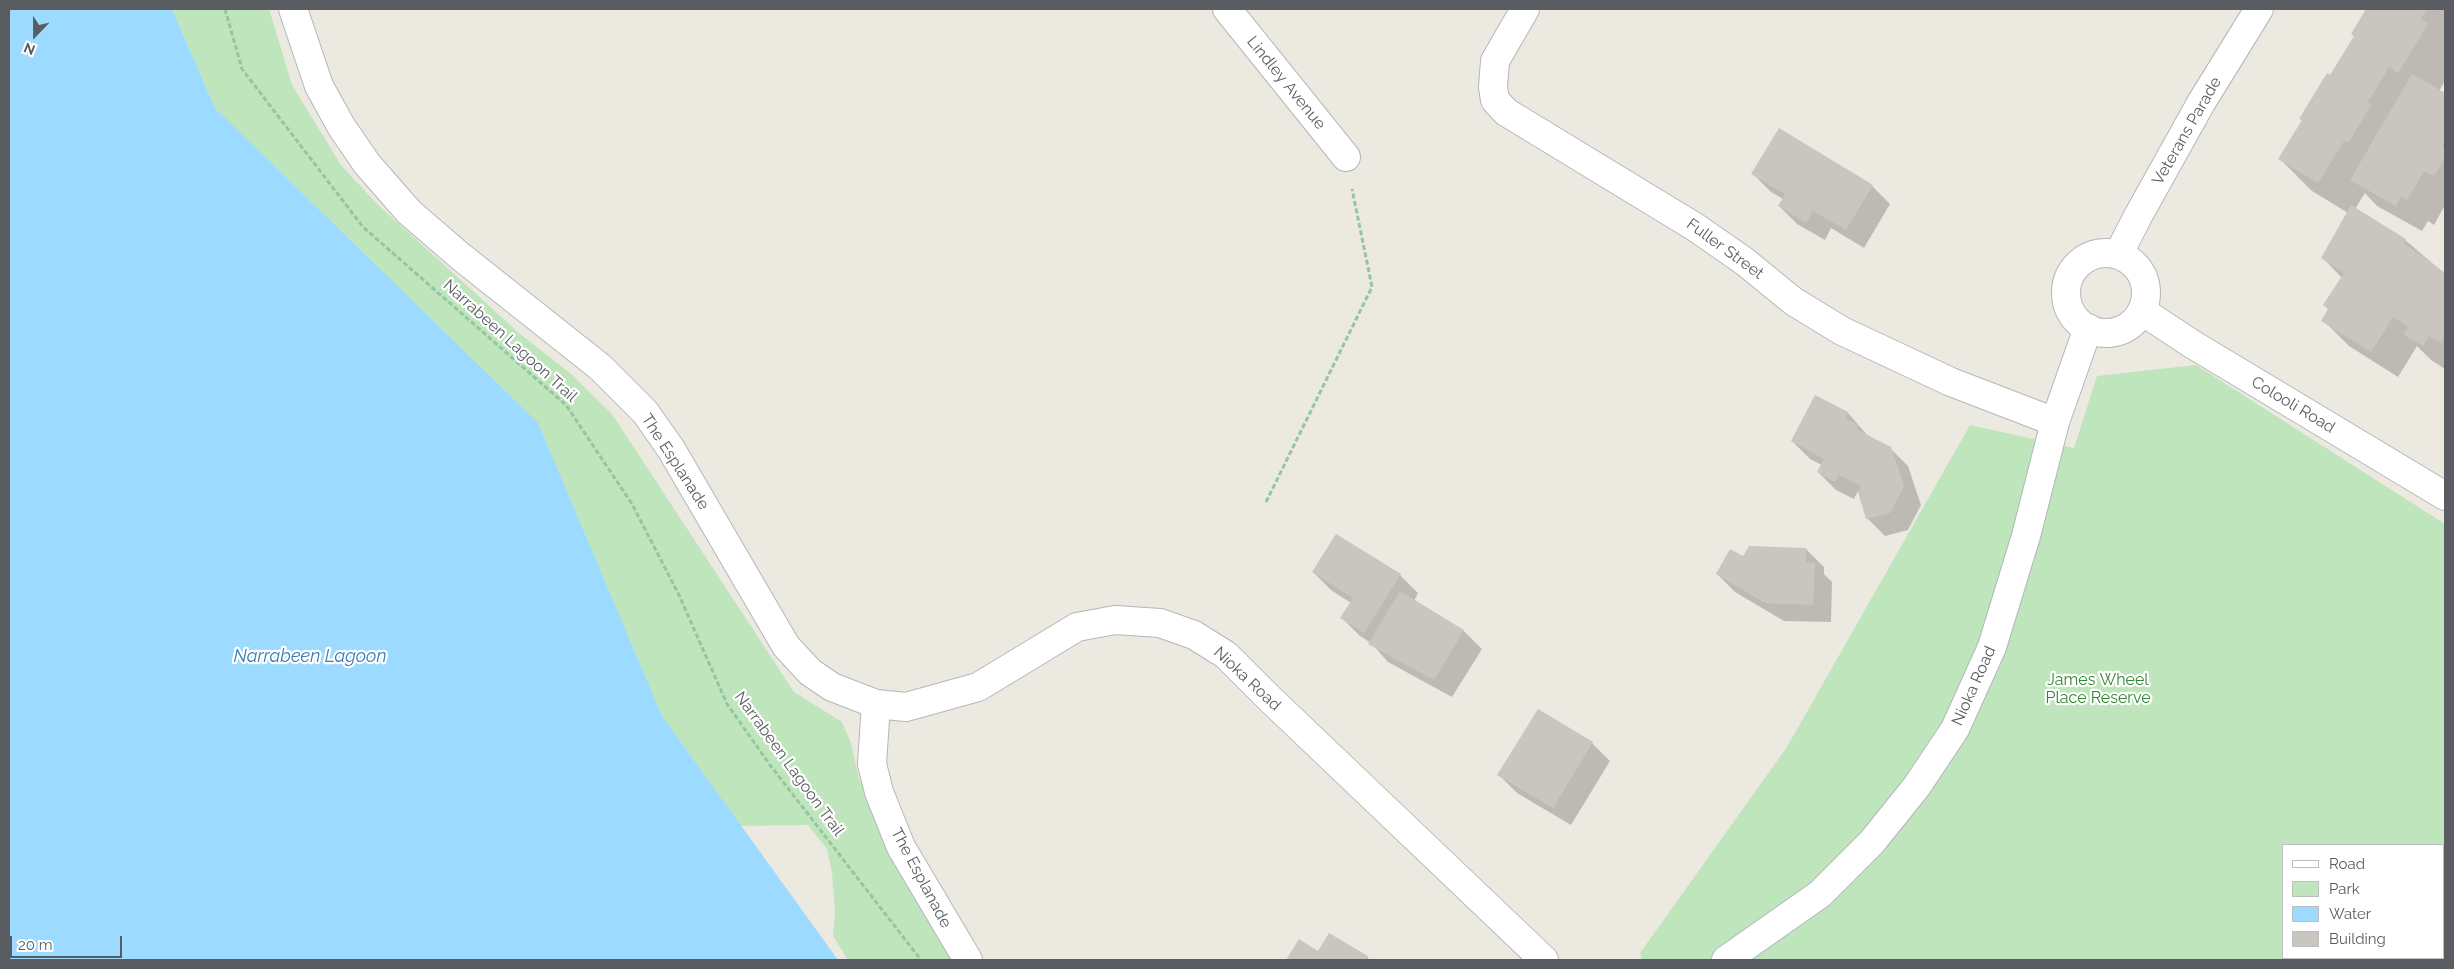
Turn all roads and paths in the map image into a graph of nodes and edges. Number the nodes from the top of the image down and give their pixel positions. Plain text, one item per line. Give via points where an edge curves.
1 (225, 9) edge
2 (293, 9) edge
3 (1227, 9) edge
4 (1525, 9) edge
5 (2259, 9) edge
6 (1346, 157) joint
7 (2118, 255) junction
8 (2142, 311) junction
9 (2088, 328) junction
10 (2055, 422) junction
11 (2445, 496) edge
12 (1266, 502) dead end
13 (876, 704) junction
14 (921, 960) edge
15 (968, 960) edge
16 (1544, 960) edge
17 (1726, 960) edge

1 - 14 path, Narrabeen Lagoon Trail via 242,69 363,227 566,405 632,504 679,595 726,704 770,766
2 - 13 street, The Esplanade via 319,86 367,164 409,212 600,367 645,412 671,449 786,646 810,672 832,686
3 - 6 street, Lindley Avenue
4 - 10 street, Fuller Street via 1495,61 1495,100 1506,112 1695,227 1793,301 1842,331 1951,382
5 - 7 street, Veterans Parade via 2196,112
6 - 12 path via 1372,287
7 - 8 street via 2130,260 2145,281 2147,294
7 - 9 street via 2106,253 2087,258 2072,272 2067,284 2069,310
8 - 9 street via 2127,328 2100,333
8 - 11 street, Colooli Road
9 - 10 street, Nioka Road
10 - 17 street, Nioka Road via 2026,536 1992,647 1955,730 1917,786 1872,842 1820,894
13 - 15 street, The Esplanade via 872,764 879,792 901,847
13 - 16 street, Nioka Road via 906,707 978,687 1078,627 1115,620 1153,623 1194,635 1226,655

